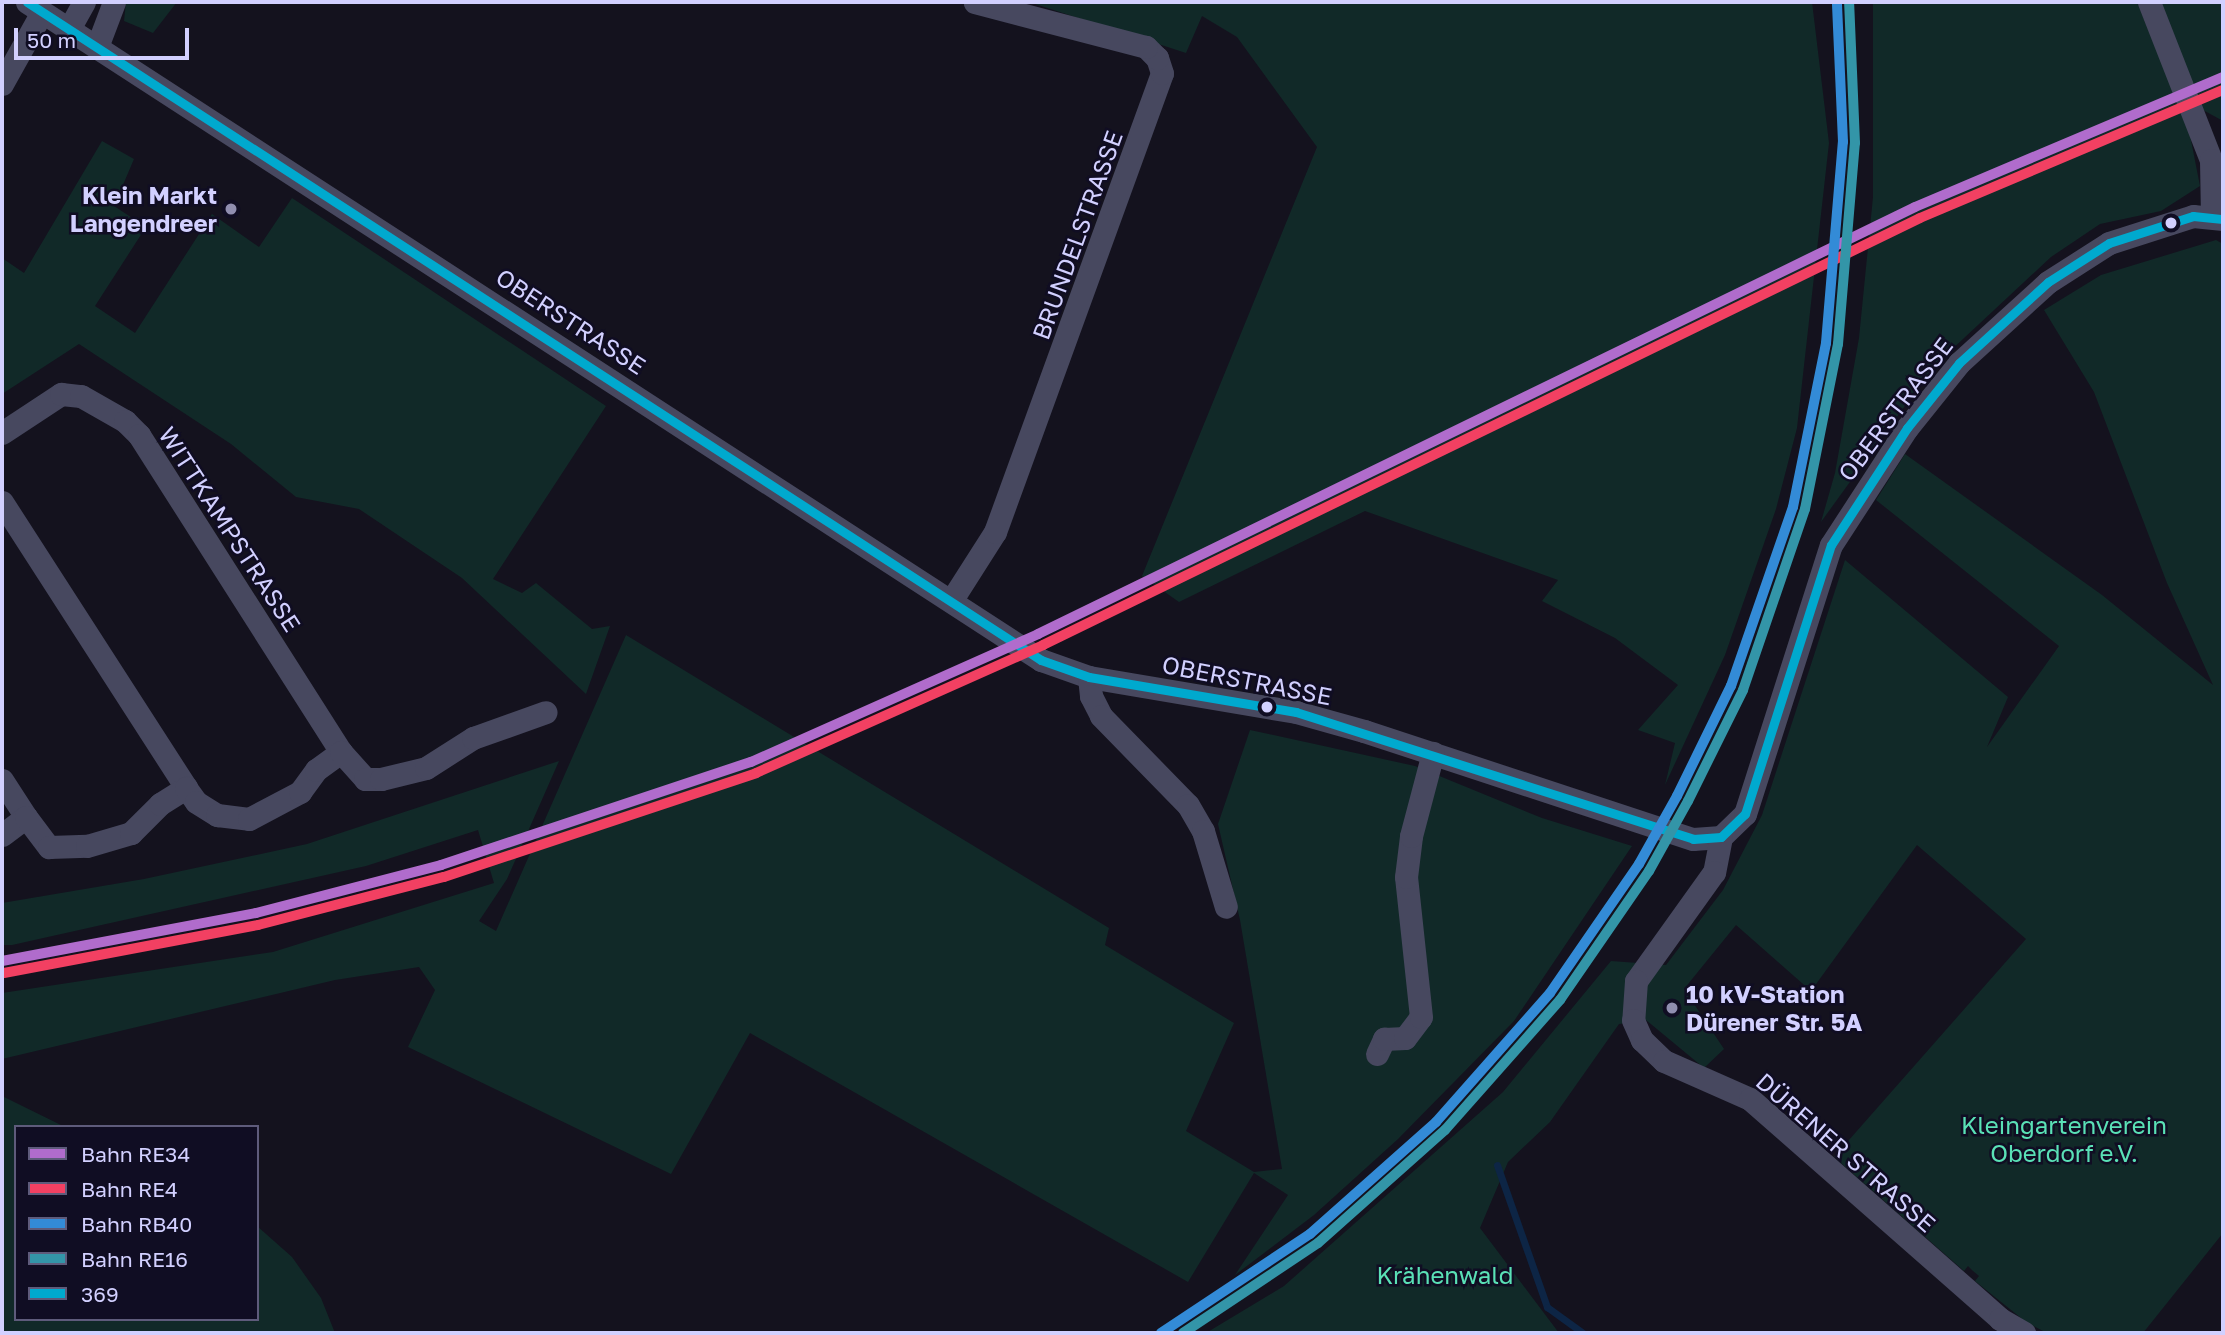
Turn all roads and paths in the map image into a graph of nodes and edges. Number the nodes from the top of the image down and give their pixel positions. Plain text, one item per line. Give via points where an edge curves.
1 (84, 2) edge
2 (114, 2) edge
3 (975, 2) edge
4 (2149, 2) edge
5 (34, 7) edge
6 (69, 29) junction
7 (97, 47) junction
8 (2, 84) edge
9 (2214, 138) edge
10 (2218, 218) edge
11 (2, 433) edge
12 (2, 502) edge
13 (951, 601) junction
14 (1089, 677) junction
15 (546, 712) dead end
16 (341, 752) junction
17 (1433, 753) junction
18 (2, 780) edge
19 (187, 788) junction
20 (26, 817) junction
21 (2, 835) edge
22 (1721, 837) junction
23 (1226, 908) dead end
24 (1377, 1054) dead end
25 (2024, 1333) edge

1 - 6 street
2 - 7 street
3 - 13 street, BRUNDELSTRASSE via 1146,47 1157,58 1162,73 995,532
4 - 9 street
5 - 6 street, OBERSTRASSE
5 - 8 street
6 - 7 street, OBERSTRASSE
7 - 13 street, OBERSTRASSE
9 - 10 street via 2211,160
10 - 22 street, OBERSTRASSE via 2173,221 2109,243 2084,258 2017,307 1959,363 1929,400 1831,545 1745,814
11 - 16 street, WITTKAMPSTRASSE via 61,394 81,396 125,421 139,435
12 - 19 street
13 - 14 street, OBERSTRASSE via 1041,660
14 - 17 street, OBERSTRASSE via 1296,712
14 - 23 street via 1091,696 1101,716 1188,805 1203,831
15 - 16 street, WITTKAMPSTRASSE via 473,738 426,768 381,779 365,779
16 - 19 street via 316,770 299,792 249,819 217,815 196,802
17 - 22 street, OBERSTRASSE via 1693,839
17 - 24 street via 1411,836 1406,877 1421,1017 1405,1038 1384,1039
18 - 20 street
19 - 20 street via 160,804 131,833 87,846 49,847
20 - 21 street
22 - 25 street, DÜRENER STRASSE via 1714,872 1636,981 1633,1020 1642,1040 1664,1060 1750,1100 2000,1320

